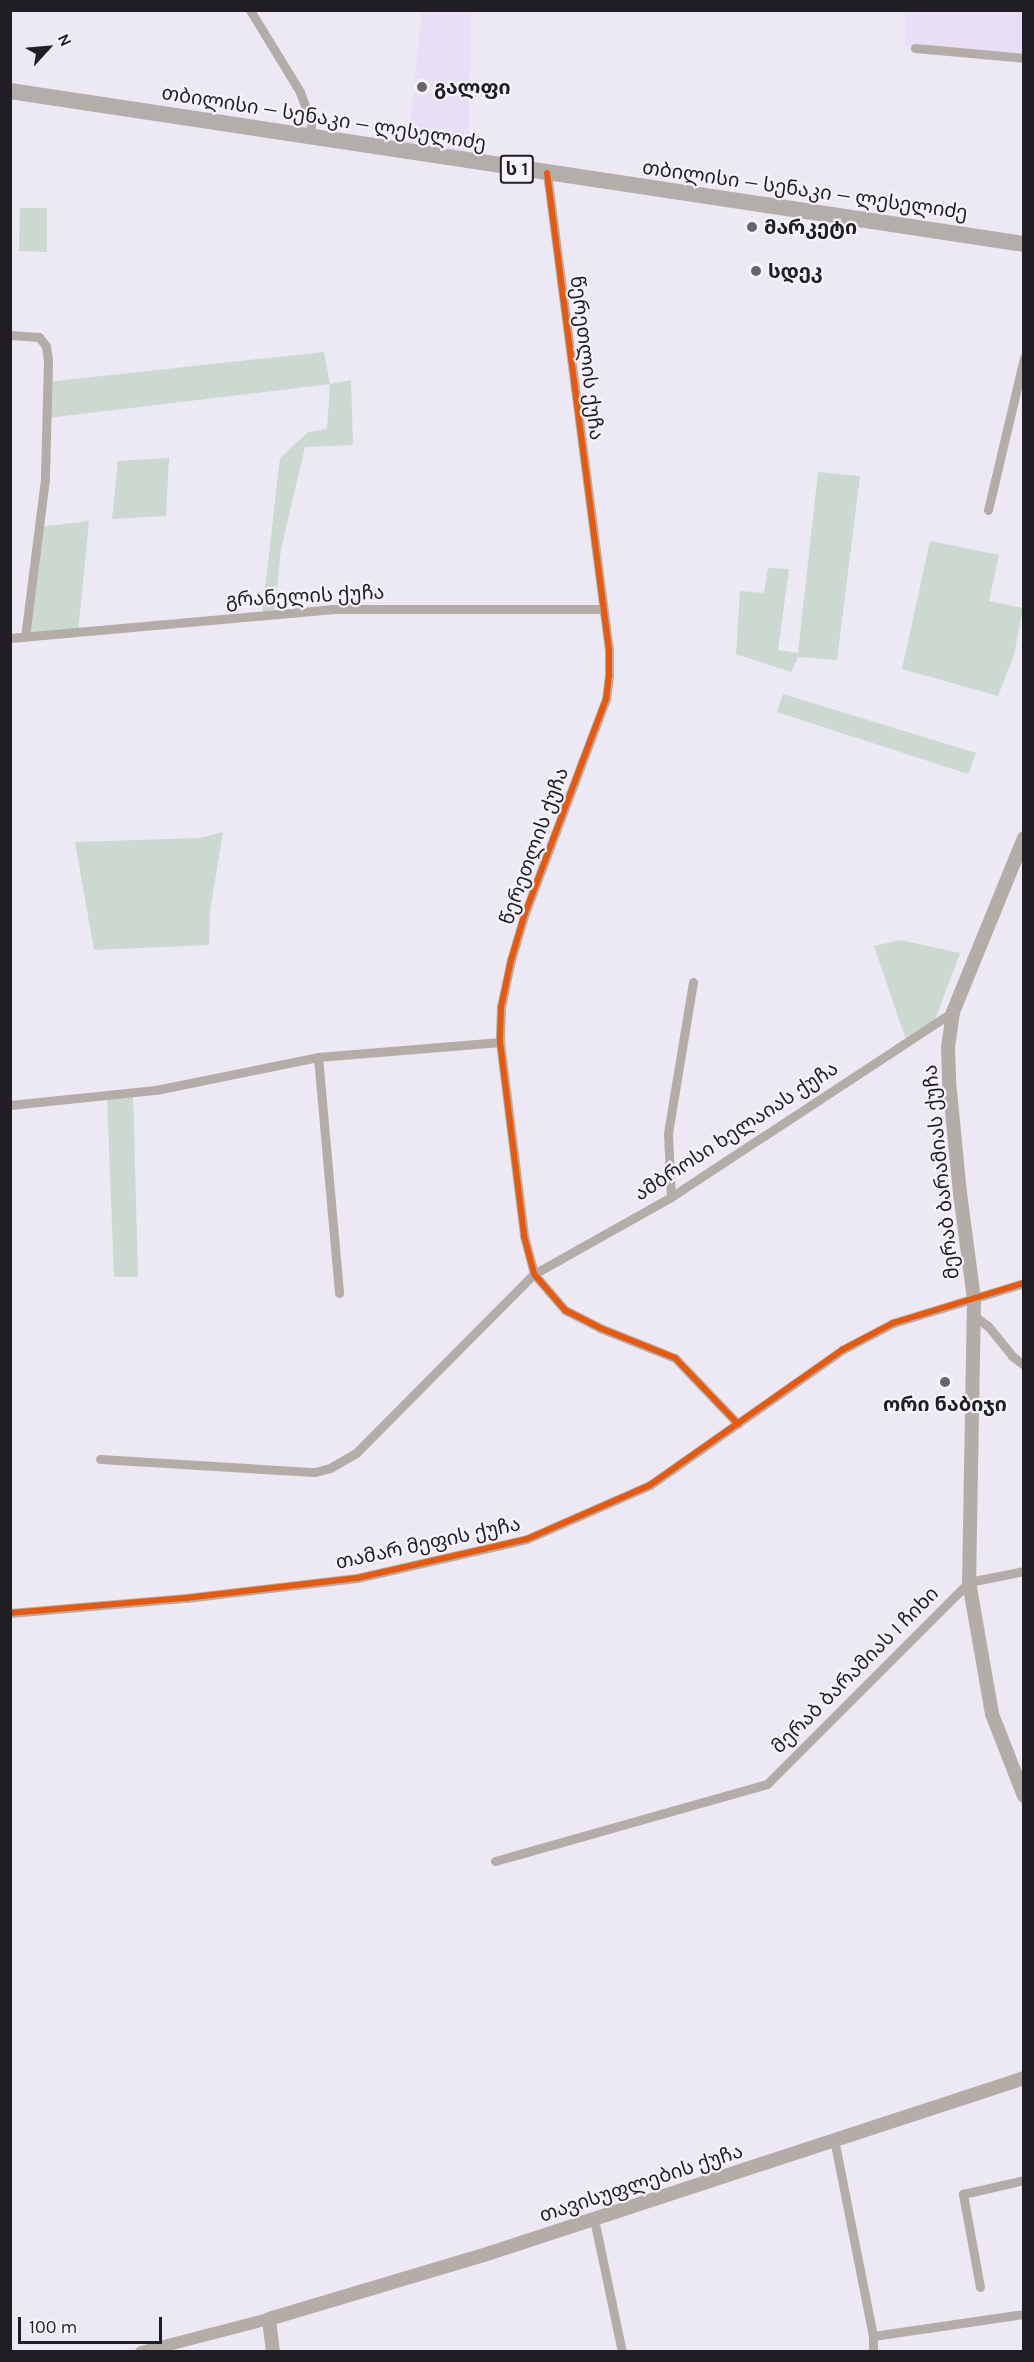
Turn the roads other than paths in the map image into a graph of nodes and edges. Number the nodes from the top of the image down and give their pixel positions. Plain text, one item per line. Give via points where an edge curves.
1 (250, 10) edge
2 (915, 48) dead end
3 (1023, 58) edge
4 (10, 91) edge
5 (311, 137) junction
6 (547, 173) junction
7 (1023, 244) edge
8 (10, 335) edge
9 (1023, 358) edge
10 (988, 510) dead end
11 (602, 609) junction
12 (25, 637) junction
13 (10, 638) edge
14 (1023, 838) edge
15 (693, 982) dead end
16 (953, 1012) junction
17 (500, 1042) junction
18 (318, 1057) junction
19 (10, 1105) edge
20 (671, 1197) junction
21 (534, 1274) junction
22 (1023, 1283) edge
23 (339, 1293) dead end
24 (972, 1299) junction
25 (974, 1316) junction
26 (1023, 1365) edge
27 (738, 1424) junction
28 (100, 1459) dead end
29 (1023, 1571) edge
30 (969, 1582) junction
31 (10, 1613) edge
32 (1023, 1796) edge
33 (495, 1861) dead end
34 (1023, 2078) edge
35 (834, 2139) junction
36 (1023, 2181) edge
37 (594, 2219) junction
38 (980, 2287) dead end
39 (1023, 2314) edge
40 (269, 2319) junction
41 (873, 2336) junction
42 (141, 2352) edge
43 (273, 2352) edge
44 (622, 2352) edge
45 (873, 2352) edge

1 - 5 street via 300,92 311,122
2 - 3 street
4 - 5 highway, თბილისი — სენაკი — ლესელიძე / ს 1
5 - 6 highway, თბილისი — სენაკი — ლესელიძე / ს 1
6 - 7 highway, თბილისი — სენაკი — ლესელიძე / ს 1
6 - 11 street, წერეთლის ქუჩა
8 - 12 street via 39,337 46,346 48,361 45,479
9 - 10 street
11 - 12 street, გრანელის ქუჩა via 332,609
11 - 17 street, წერეთლის ქუჩა via 609,650 606,699 525,913 501,1007
12 - 13 street, გრანელის ქუჩა
14 - 16 main road, მერაბ ბარამიას ქუჩა
15 - 20 street via 668,1133
16 - 20 street, ამბროსი ხელაიას ქუჩა
16 - 24 main road, მერაბ ბარამიას ქუჩა via 949,1081
17 - 18 street
17 - 21 street, წერეთლის ქუჩა via 524,1236
18 - 19 street via 156,1090
18 - 23 street
20 - 21 street, ამბროსი ხელაიას ქუჩა
21 - 27 street, წერეთლის ქუჩა via 565,1311 675,1358
21 - 28 street, ამბროსი ხელაიას ქუჩა via 356,1453 330,1468 315,1472
22 - 24 street, თამარ მეფის ქუჩა
24 - 25 main road, მერაბ ბარამიას ქუჩა
24 - 27 street, თამარ მეფის ქუჩა via 893,1323 842,1350
25 - 26 street
25 - 30 main road, მერაბ ბარამიას ქუჩა
27 - 31 street, თამარ მეფის ქუჩა via 650,1485 526,1539 357,1578
29 - 30 street
30 - 32 main road, მერაბ ბარამიას ქუჩა via 992,1714
30 - 33 street, მერაბ ბარამიას I ჩიხი via 767,1784
34 - 35 main road, თავისუფლების ქუჩა
35 - 37 main road, თავისუფლების ქუჩა
35 - 41 street
36 - 38 street via 963,2194
37 - 40 main road, თავისუფლების ქუჩა
37 - 44 street
39 - 41 street
40 - 42 street
40 - 43 main road
41 - 45 street

